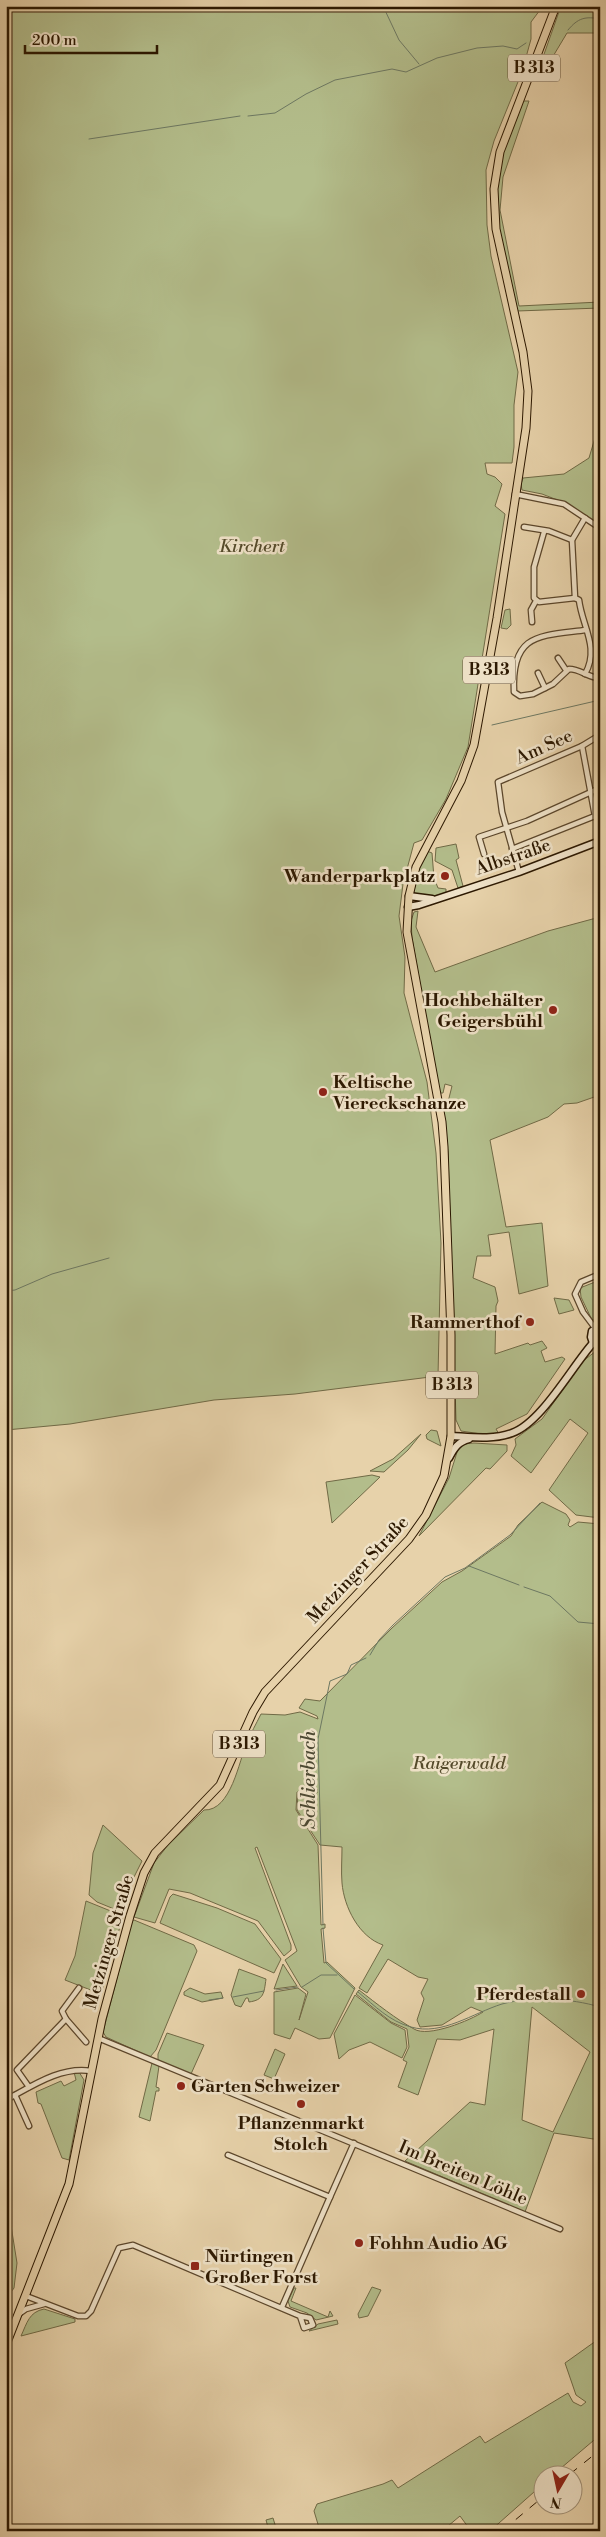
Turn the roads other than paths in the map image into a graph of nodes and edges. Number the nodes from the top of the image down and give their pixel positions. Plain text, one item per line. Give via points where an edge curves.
1 (556, 6) edge
2 (515, 494) junction
3 (585, 518) junction
4 (524, 527) dead end
5 (600, 528) edge
6 (544, 532) junction
7 (572, 540) junction
8 (575, 598) junction
9 (536, 601) junction
10 (532, 622) dead end
11 (586, 630) junction
12 (558, 658) dead end
13 (566, 670) junction
14 (538, 673) dead end
15 (585, 674) junction
16 (600, 678) edge
17 (545, 688) junction
18 (600, 735) edge
19 (582, 746) junction
20 (600, 788) edge
21 (589, 794) junction
22 (597, 815) edge
23 (506, 829) junction
24 (600, 841) edge
25 (512, 849) junction
26 (484, 854) dead end
27 (519, 872) junction
28 (409, 896) junction
29 (435, 899) junction
30 (408, 907) junction
31 (600, 1274) edge
32 (597, 1327) edge
33 (597, 1345) edge
34 (451, 1436) junction
35 (475, 1437) junction
36 (449, 1458) junction
37 (78, 1988) dead end
38 (66, 2019) junction
39 (97, 2038) junction
40 (86, 2042) dead end
41 (91, 2071) junction
42 (29, 2087) junction
43 (15, 2095) junction
44 (6, 2100) edge
45 (29, 2126) dead end
46 (354, 2144) junction
47 (228, 2155) dead end
48 (330, 2198) junction
49 (560, 2229) dead end
50 (26, 2296) junction
51 (48, 2304) junction
52 (282, 2307) junction
53 (18, 2315) junction
54 (300, 2316) dead end
55 (6, 2345) edge

1 - 2 main road, B 313 via 500,152 494,189 496,229 523,352 528,391 526,428
2 - 3 street via 558,502
2 - 28 main road, Metzinger Straße / B 313 via 477,735 461,781 419,860
3 - 5 street
3 - 7 street
4 - 6 street
6 - 7 street
6 - 9 street via 534,567
7 - 8 street
8 - 9 street
8 - 11 street via 579,600
9 - 10 street via 531,610
11 - 15 street via 590,635 592,656
11 - 17 street via 540,636 522,647 515,694 526,695
12 - 13 street
13 - 15 street via 576,669
13 - 17 street via 556,682
14 - 17 street
15 - 16 street
18 - 19 street, Am See
19 - 21 street
19 - 23 street, Am See via 498,782
20 - 21 street
21 - 22 street
21 - 23 street
22 - 25 street
23 - 25 street
23 - 26 street via 479,837
24 - 27 street, Albstraße
25 - 27 street
27 - 29 street, Albstraße
28 - 29 street, Albstraße
28 - 30 main road, Metzinger Straße / B 313
29 - 30 street, Albstraße
30 - 34 main road, Metzinger Straße / B 313 via 410,946 444,1147
31 - 32 street via 581,1282 575,1294 583,1312
32 - 33 street via 591,1334
33 - 35 street via 573,1367 535,1420 526,1427 498,1437
34 - 35 street
34 - 36 main road, Metzinger Straße / B 313
35 - 36 street via 462,1441
36 - 39 main road, Metzinger Straße / B 313 via 444,1476 418,1528 390,1562 276,1677 253,1712 220,1786 148,1864 130,1916
37 - 38 street via 62,2011
38 - 40 street
38 - 42 street via 17,2070
39 - 41 main road, Metzinger Straße / B 313
39 - 46 street, Im Breiten Löhle
41 - 42 street via 74,2070
41 - 50 main road, Metzinger Straße / B 313 via 69,2184
42 - 43 street
43 - 44 street
43 - 45 street
46 - 48 street
46 - 49 street, Im Breiten Löhle
47 - 48 street
48 - 52 street
50 - 51 street
50 - 53 main road, Metzinger Straße / B 313
51 - 52 street via 86,2316 118,2248 133,2245
51 - 53 street via 40,2304
52 - 54 street
53 - 55 main road, Metzinger Straße / B 313

